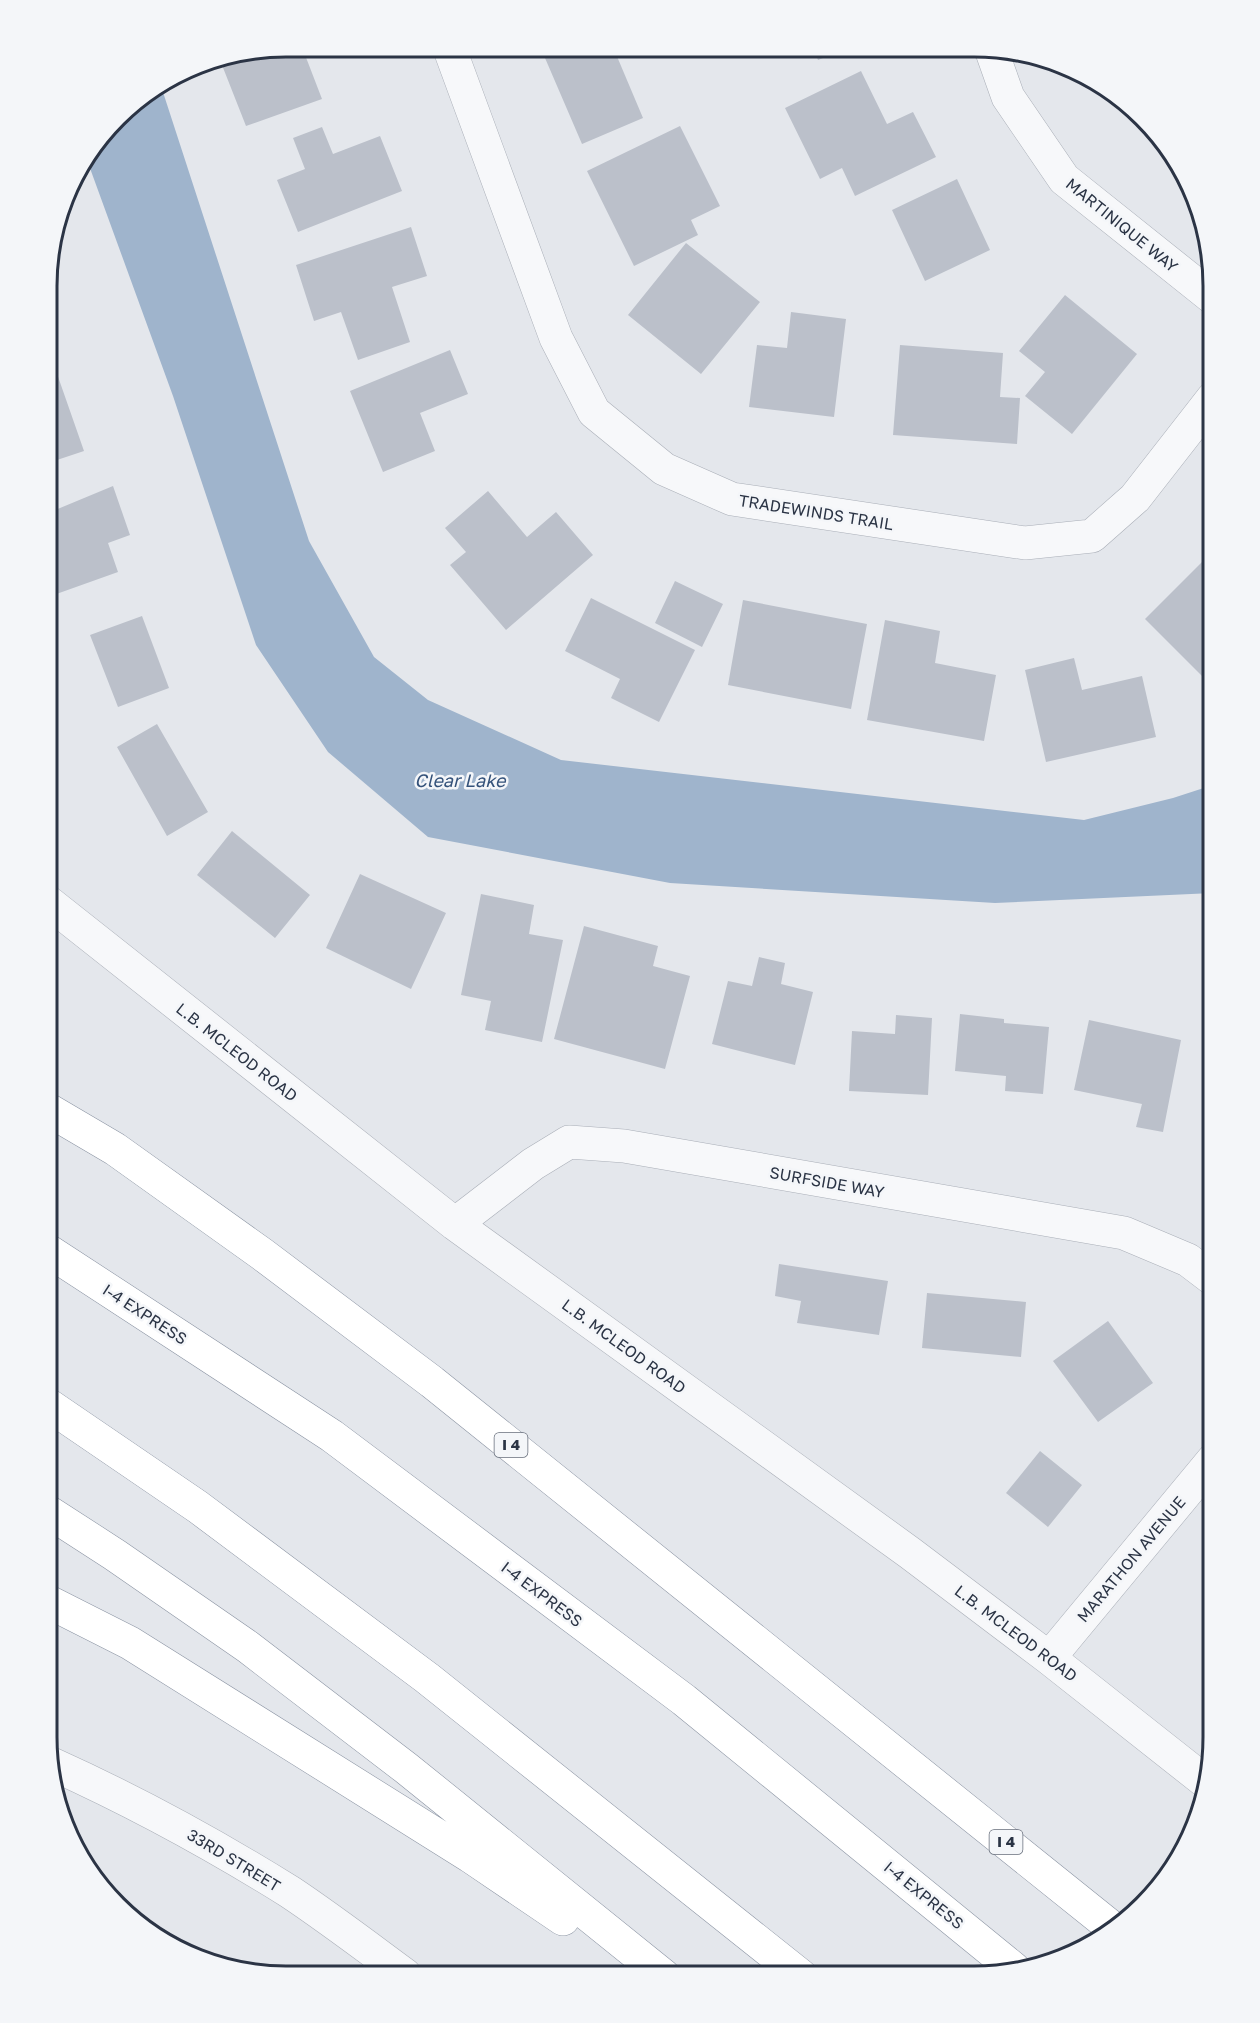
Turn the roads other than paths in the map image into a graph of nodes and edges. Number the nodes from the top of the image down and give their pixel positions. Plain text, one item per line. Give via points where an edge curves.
1 (453, 57) edge
2 (994, 58) edge
3 (1203, 289) edge
4 (1203, 412) edge
5 (57, 909) edge
6 (57, 1094) edge
7 (57, 1115) edge
8 (115, 1149) junction
9 (455, 1224) junction
10 (57, 1257) edge
11 (1203, 1271) edge
12 (57, 1411) edge
13 (1203, 1472) edge
14 (57, 1517) edge
15 (57, 1606) edge
16 (1049, 1658) junction
17 (59, 1767) edge
18 (1200, 1777) edge
19 (1107, 1923) edge
20 (1008, 1963) edge
21 (380, 1966) edge
22 (631, 1966) edge
23 (652, 1966) edge
24 (788, 1966) edge

1 - 4 street, TRADEWINDS TRAIL via 556,338 594,412 664,469 732,499 1025,543 1092,536 1135,498
2 - 3 street, MARTINIQUE WAY via 1008,96 1064,179
5 - 9 street, L.B. MCLEOD ROAD
6 - 8 highway
7 - 8 highway, I 4
8 - 19 highway, I 4 via 432,1382
9 - 11 street, SURFSIDE WAY via 568,1142 624,1146 1124,1233 1188,1260
9 - 16 street, L.B. MCLEOD ROAD
10 - 20 highway, I-4 EXPRESS via 332,1436 684,1700
12 - 24 highway via 198,1507 427,1678
13 - 16 street, MARATHON AVENUE
14 - 23 highway via 248,1647 406,1768
15 - 22 highway via 130,1643 470,1856
16 - 18 street, L.B. MCLEOD ROAD
17 - 21 street, 33RD STREET via 134,1802 291,1893

